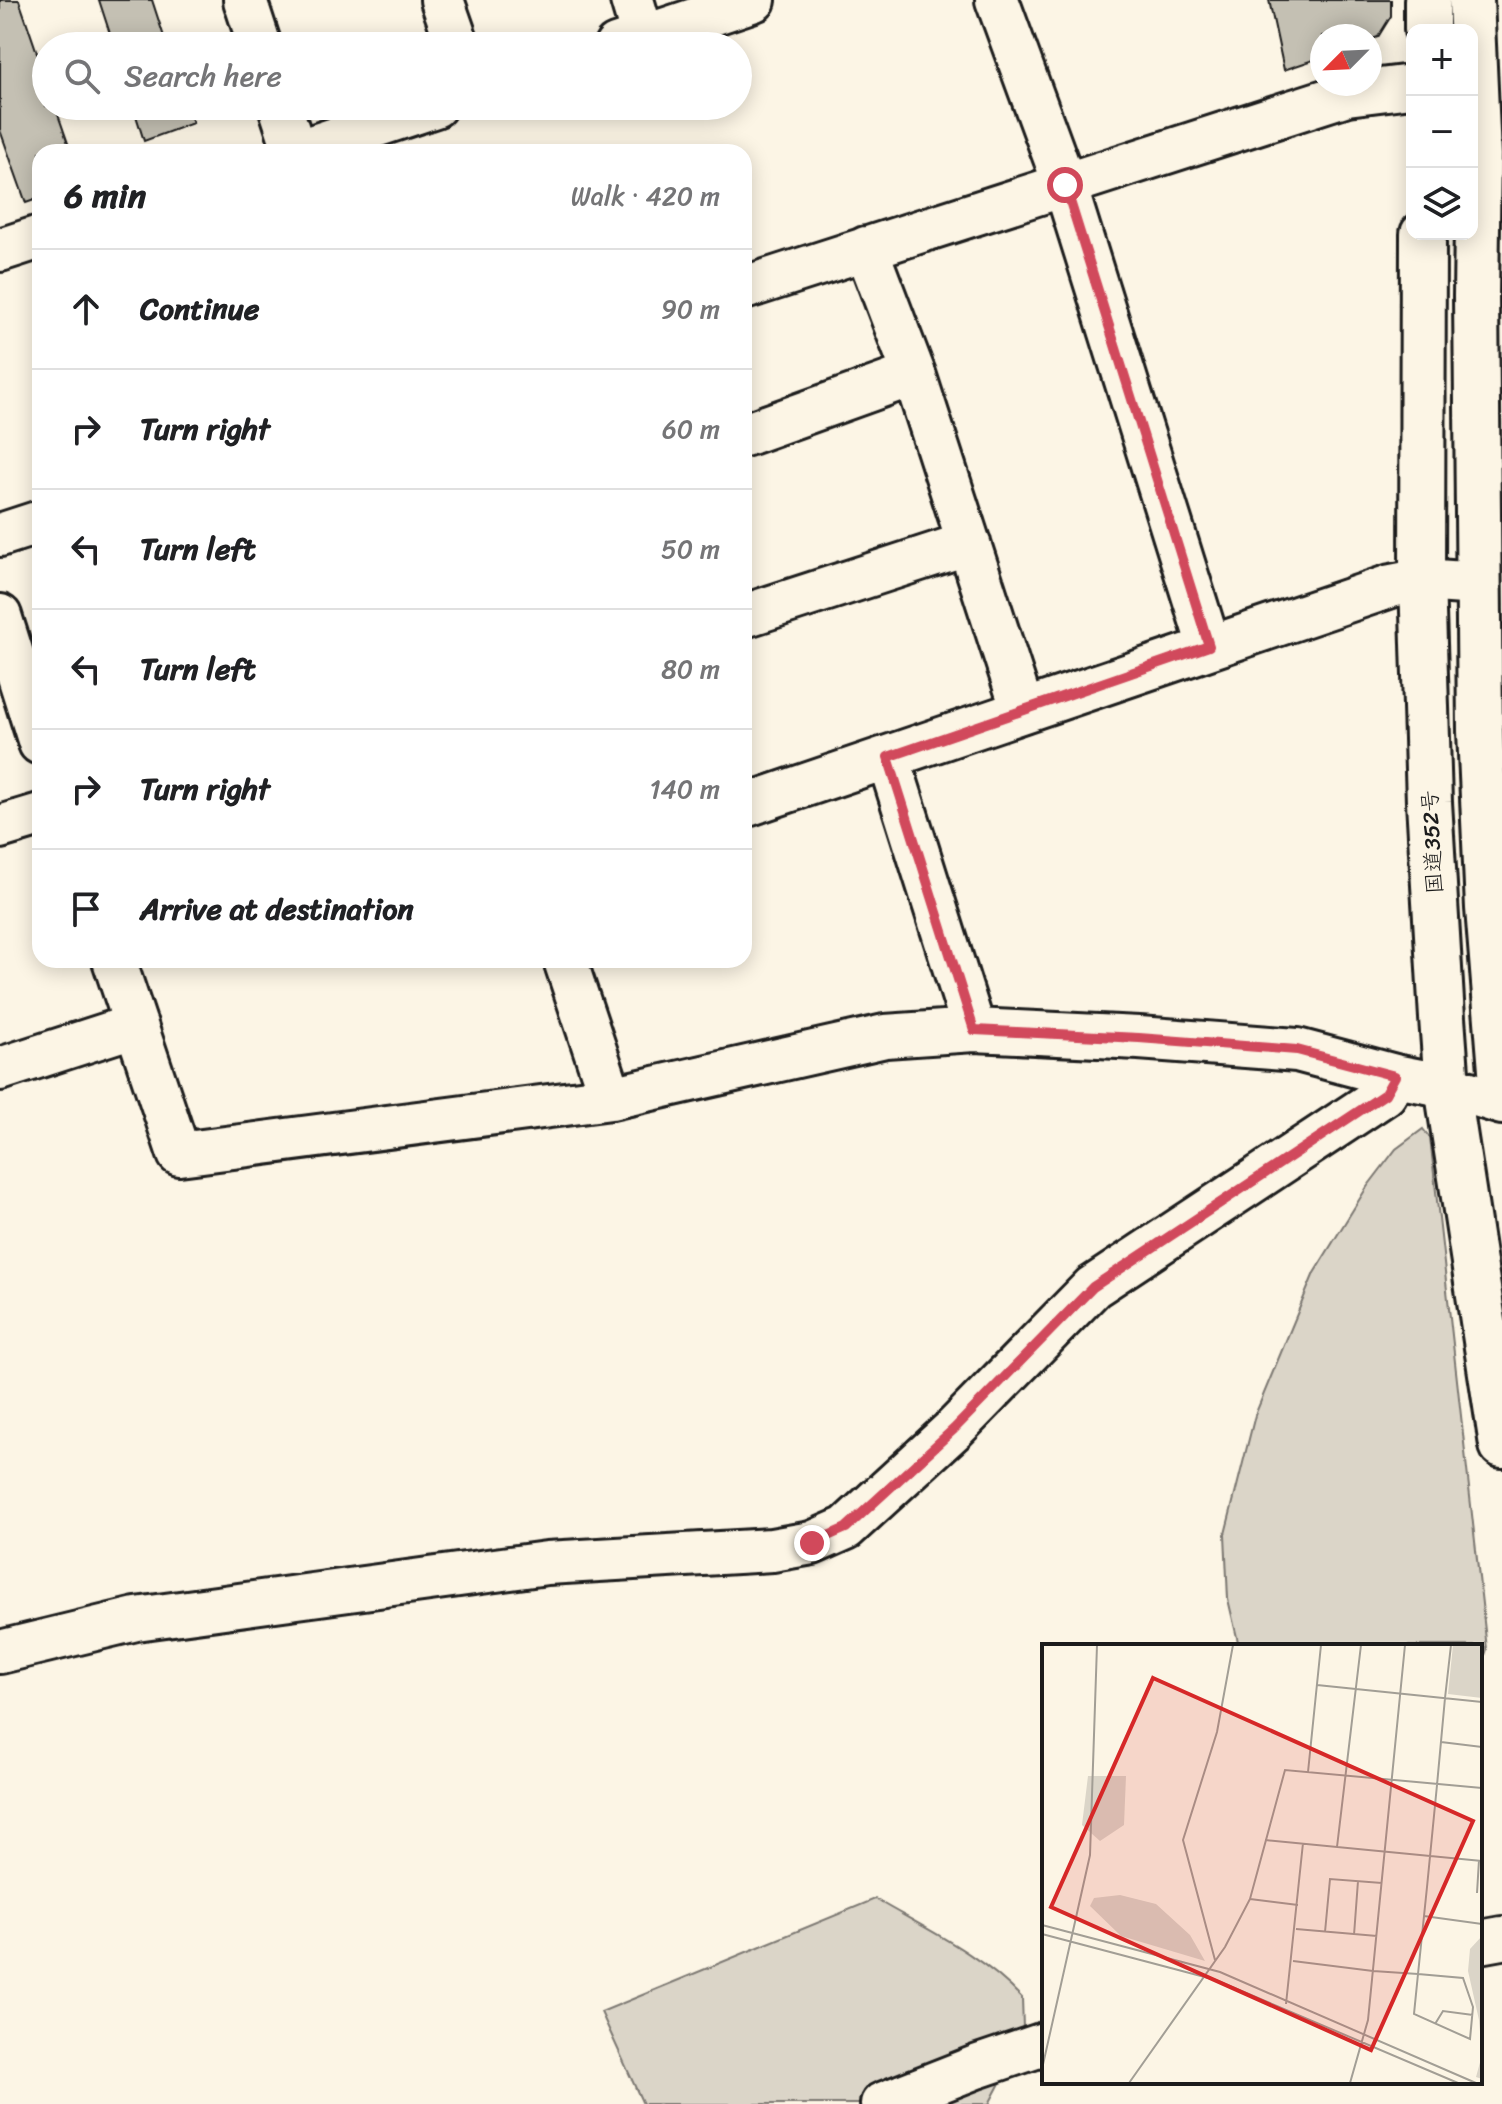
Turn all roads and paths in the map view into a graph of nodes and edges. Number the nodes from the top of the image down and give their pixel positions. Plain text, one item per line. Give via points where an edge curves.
1 (245, 0) edge
2 (442, 0) edge
3 (754, 0) edge
4 (997, 0) edge
5 (1427, 0) edge
6 (1471, 0) edge
7 (1427, 24) edge
8 (630, 28) edge
9 (255, 32) edge
10 (453, 32) edge
11 (1483, 80) edge
12 (1406, 87) edge
13 (285, 120) edge
14 (393, 120) edge
15 (293, 144) edge
16 (320, 144) edge
17 (1065, 185) junction
18 (32, 240) edge
19 (1423, 240) edge
20 (866, 248) junction
21 (0, 250) edge
22 (752, 285) edge
23 (914, 374) junction
24 (752, 432) edge
25 (32, 525) edge
26 (0, 535) edge
27 (969, 543) junction
28 (1422, 580) junction
29 (1478, 584) junction
30 (752, 613) edge
31 (0, 616) edge
32 (1209, 646) junction
33 (1023, 711) junction
34 (32, 718) edge
35 (888, 757) junction
36 (752, 803) edge
37 (32, 817) edge
38 (0, 827) edge
39 (117, 968) edge
40 (568, 968) edge
41 (136, 1025) junction
42 (974, 1030) junction
43 (0, 1069) edge
44 (1395, 1076) junction
45 (1502, 1083) edge
46 (1447, 1086) junction
47 (611, 1098) junction
48 (1502, 1103) edge
49 (1502, 1445) edge
50 (0, 1652) edge
51 (1502, 1938) edge
52 (1482, 1942) edge
53 (1042, 2045) edge
54 (882, 2104) edge

1 - 9 street
2 - 10 street
3 - 8 street
4 - 17 street
5 - 7 highway
6 - 11 highway
11 - 29 highway via 1476,296
12 - 17 street via 1347,94
13 - 15 street
14 - 16 street
17 - 20 street
17 - 32 street
18 - 21 street
19 - 28 highway, 国道352号
20 - 22 street
20 - 23 street
23 - 24 street
23 - 27 street
25 - 26 street
27 - 30 street
27 - 33 street
28 - 29 street
28 - 32 street
28 - 46 highway, 国道352号
29 - 45 highway via 1488,908
31 - 34 street
32 - 33 street
33 - 35 street
35 - 36 street
35 - 42 street
37 - 38 street
39 - 41 street
40 - 47 street
41 - 43 street
41 - 47 street via 179,1154
42 - 44 street via 1297,1050
42 - 47 street via 885,1036
44 - 46 street
44 - 50 street via 1385,1094 1093,1287 954,1429 846,1528 812,1543 547,1563 136,1619
46 - 48 street
46 - 49 highway, 国道352号
51 - 52 street
53 - 54 street

